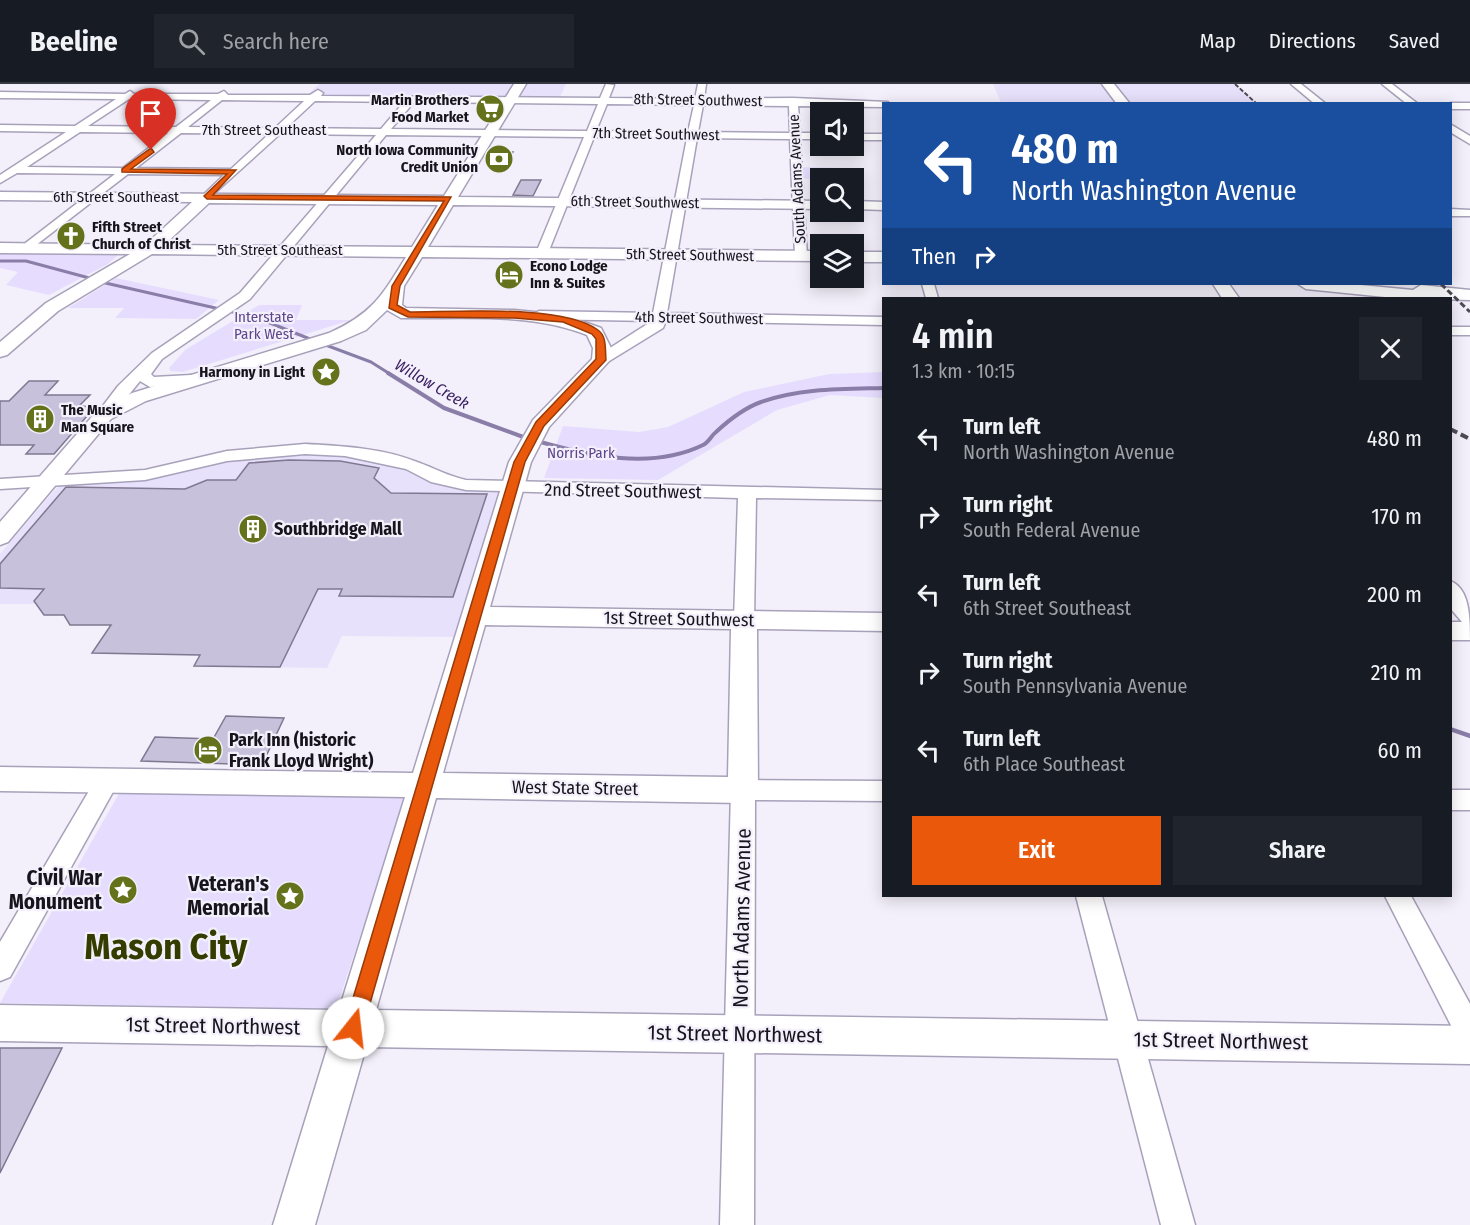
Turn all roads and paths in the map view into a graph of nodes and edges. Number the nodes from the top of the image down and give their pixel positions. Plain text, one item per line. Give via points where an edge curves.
1 (54, 84) edge
2 (145, 84) edge
3 (236, 84) edge
4 (328, 84) edge
5 (520, 84) edge
6 (610, 84) edge
7 (702, 84) edge
8 (1108, 84) edge
9 (1295, 84) edge
10 (1386, 84) edge
11 (0, 95) edge
12 (35, 95) junction
13 (128, 96) junction
14 (220, 96) junction
15 (314, 97) junction
16 (412, 98) junction
17 (512, 98) junction
18 (604, 99) junction
19 (699, 100) junction
20 (793, 101) junction
21 (1122, 102) edge
22 (1319, 102) edge
23 (1411, 102) edge
24 (882, 103) edge
25 (16, 106) dead end
26 (1452, 106) edge
27 (1470, 106) edge
28 (0, 128) edge
29 (78, 129) junction
30 (1452, 129) edge
31 (178, 130) junction
32 (279, 130) junction
33 (384, 131) junction
34 (491, 132) junction
35 (591, 133) junction
36 (694, 135) junction
37 (795, 136) junction
38 (810, 136) edge
39 (864, 137) edge
40 (882, 137) edge
41 (1470, 141) edge
42 (17, 170) junction
43 (124, 171) junction
44 (234, 172) junction
45 (0, 180) edge
46 (0, 196) edge
47 (91, 196) junction
48 (207, 197) junction
49 (328, 198) junction
50 (449, 199) junction
51 (562, 201) junction
52 (680, 203) junction
53 (799, 205) junction
54 (810, 205) edge
55 (864, 205) edge
56 (882, 206) edge
57 (1452, 211) edge
58 (1470, 213) edge
59 (0, 248) edge
60 (27, 248) junction
61 (150, 249) junction
62 (284, 250) junction
63 (416, 251) junction
64 (542, 253) junction
65 (670, 254) junction
66 (801, 256) junction
67 (810, 256) edge
68 (864, 257) edge
69 (882, 257) edge
70 (1316, 285) edge
71 (1376, 285) edge
72 (396, 286) junction
73 (1470, 295) edge
74 (1430, 297) edge
75 (1452, 300) edge
76 (1470, 302) edge
77 (446, 315) junction
78 (514, 315) junction
79 (659, 317) junction
80 (882, 321) edge
81 (1452, 331) edge
82 (1470, 331) edge
83 (335, 337) junction
84 (0, 351) edge
85 (601, 360) junction
86 (145, 368) junction
87 (191, 380) junction
88 (104, 416) junction
89 (47, 481) junction
90 (0, 484) edge
91 (512, 488) junction
92 (747, 493) junction
93 (882, 495) edge
94 (0, 537) edge
95 (1452, 592) edge
96 (1470, 615) edge
97 (474, 616) junction
98 (744, 620) junction
99 (882, 622) edge
100 (1452, 631) edge
101 (1470, 631) edge
102 (0, 779) edge
103 (107, 781) junction
104 (422, 786) junction
105 (743, 790) junction
106 (882, 791) edge
107 (1452, 800) edge
108 (1470, 800) edge
109 (1089, 897) edge
110 (1399, 897) edge
111 (0, 968) edge
112 (0, 1023) edge
113 (353, 1028) junction
114 (1470, 1033) edge
115 (740, 1034) junction
116 (1128, 1040) junction
117 (1470, 1045) edge
118 (294, 1225) edge
119 (737, 1225) edge
120 (1178, 1225) edge

1 - 12 street
2 - 13 street
3 - 14 street
4 - 15 street
5 - 17 main road
6 - 18 street
7 - 19 street
8 - 21 main road
9 - 22 street
10 - 23 street
11 - 12 street, 8th Street Southwest
12 - 13 street, 8th Street Southwest
12 - 25 street
13 - 14 street, 8th Street Southwest
13 - 29 street
14 - 15 street, 8th Street Southwest
14 - 31 street
15 - 16 street, 8th Street Southwest
15 - 32 street
16 - 17 street, 8th Street Southwest
16 - 33 street
17 - 18 street, 8th Street Southwest
17 - 34 main road
18 - 19 street, 8th Street Southwest
18 - 35 street
19 - 20 street, 8th Street Southwest
19 - 36 street
20 - 24 street, 8th Street Southwest
20 - 37 street, South Adams Avenue
26 - 27 street
28 - 29 street, 7th Street Southeast
29 - 31 street, 7th Street Southeast
29 - 42 street
30 - 41 street
31 - 32 street, 7th Street Southeast
31 - 43 street
32 - 33 street, 7th Street Southeast
32 - 44 street
33 - 34 street, 7th Street Southeast
33 - 49 street
34 - 35 street, 7th Street Southwest
34 - 50 main road
35 - 36 street, 7th Street Southwest
35 - 51 street
36 - 37 street, 7th Street Southwest
36 - 52 street
37 - 38 street, 7th Street Southwest
37 - 53 street, South Adams Avenue
39 - 40 street
42 - 43 street
42 - 45 street
43 - 44 street
43 - 47 street
44 - 48 street
46 - 47 main road, 6th Street Southeast
47 - 48 main road, 6th Street Southeast
47 - 60 street
48 - 49 main road, 6th Street Southeast
48 - 61 main road
49 - 50 main road, 6th Street Southeast
49 - 62 street
50 - 51 main road, 6th Street Southwest
50 - 63 main road
51 - 52 main road, 6th Street Southwest
51 - 64 street
52 - 53 main road, 6th Street Southwest
52 - 65 street
53 - 54 main road, 6th Street Southwest
53 - 66 street, South Adams Avenue
55 - 56 main road
57 - 58 street
59 - 60 main road, 5th Street Southeast
60 - 61 main road, 5th Street Southeast
61 - 62 main road, 5th Street Southeast
61 - 84 main road via 52,306
62 - 63 main road, 5th Street Southeast
62 - 86 street via 238,302 173,344
63 - 64 main road, 5th Street Southwest
63 - 72 main road
64 - 65 main road, 5th Street Southwest
65 - 66 main road, 5th Street Southwest
65 - 79 street
66 - 67 main road, 5th Street Southwest
68 - 69 main road
70 - 74 main road
71 - 73 main road
72 - 77 main road via 393,306 401,313
72 - 83 main road via 371,318
75 - 76 main road
77 - 78 main road
77 - 83 main road
78 - 79 street, 4th Street Southwest
78 - 85 main road via 565,320 589,328 600,339
79 - 80 street, 4th Street Southwest
79 - 85 street via 658,325
81 - 82 street
83 - 87 main road
85 - 91 main road via 540,424 520,462
86 - 87 street via 143,375 150,382
86 - 88 street via 123,389
87 - 88 main road via 139,397
88 - 89 main road
89 - 90 street, 2nd Street Southwest
89 - 91 street, 2nd Street Southwest via 145,475 227,456 305,449 345,451 411,465 437,478
89 - 94 main road
91 - 92 street, 2nd Street Southwest
91 - 97 main road
92 - 93 street, 2nd Street Southwest
92 - 98 street
95 - 96 main road
97 - 98 main road, 1st Street Southwest
97 - 104 main road
98 - 99 main road, 1st Street Southwest
98 - 105 main road
100 - 101 main road
102 - 103 main road, West State Street
103 - 104 main road, West State Street
103 - 111 street
104 - 105 main road, West State Street
104 - 113 main road
105 - 106 street, West State Street
105 - 115 street, North Adams Avenue
107 - 108 street
109 - 116 street
110 - 114 street
112 - 113 main road, 1st Street Northwest
113 - 115 main road, 1st Street Northwest
113 - 118 main road
115 - 116 main road, 1st Street Northwest
115 - 119 street, North Adams Avenue
116 - 117 main road, 1st Street Northwest
116 - 120 street

